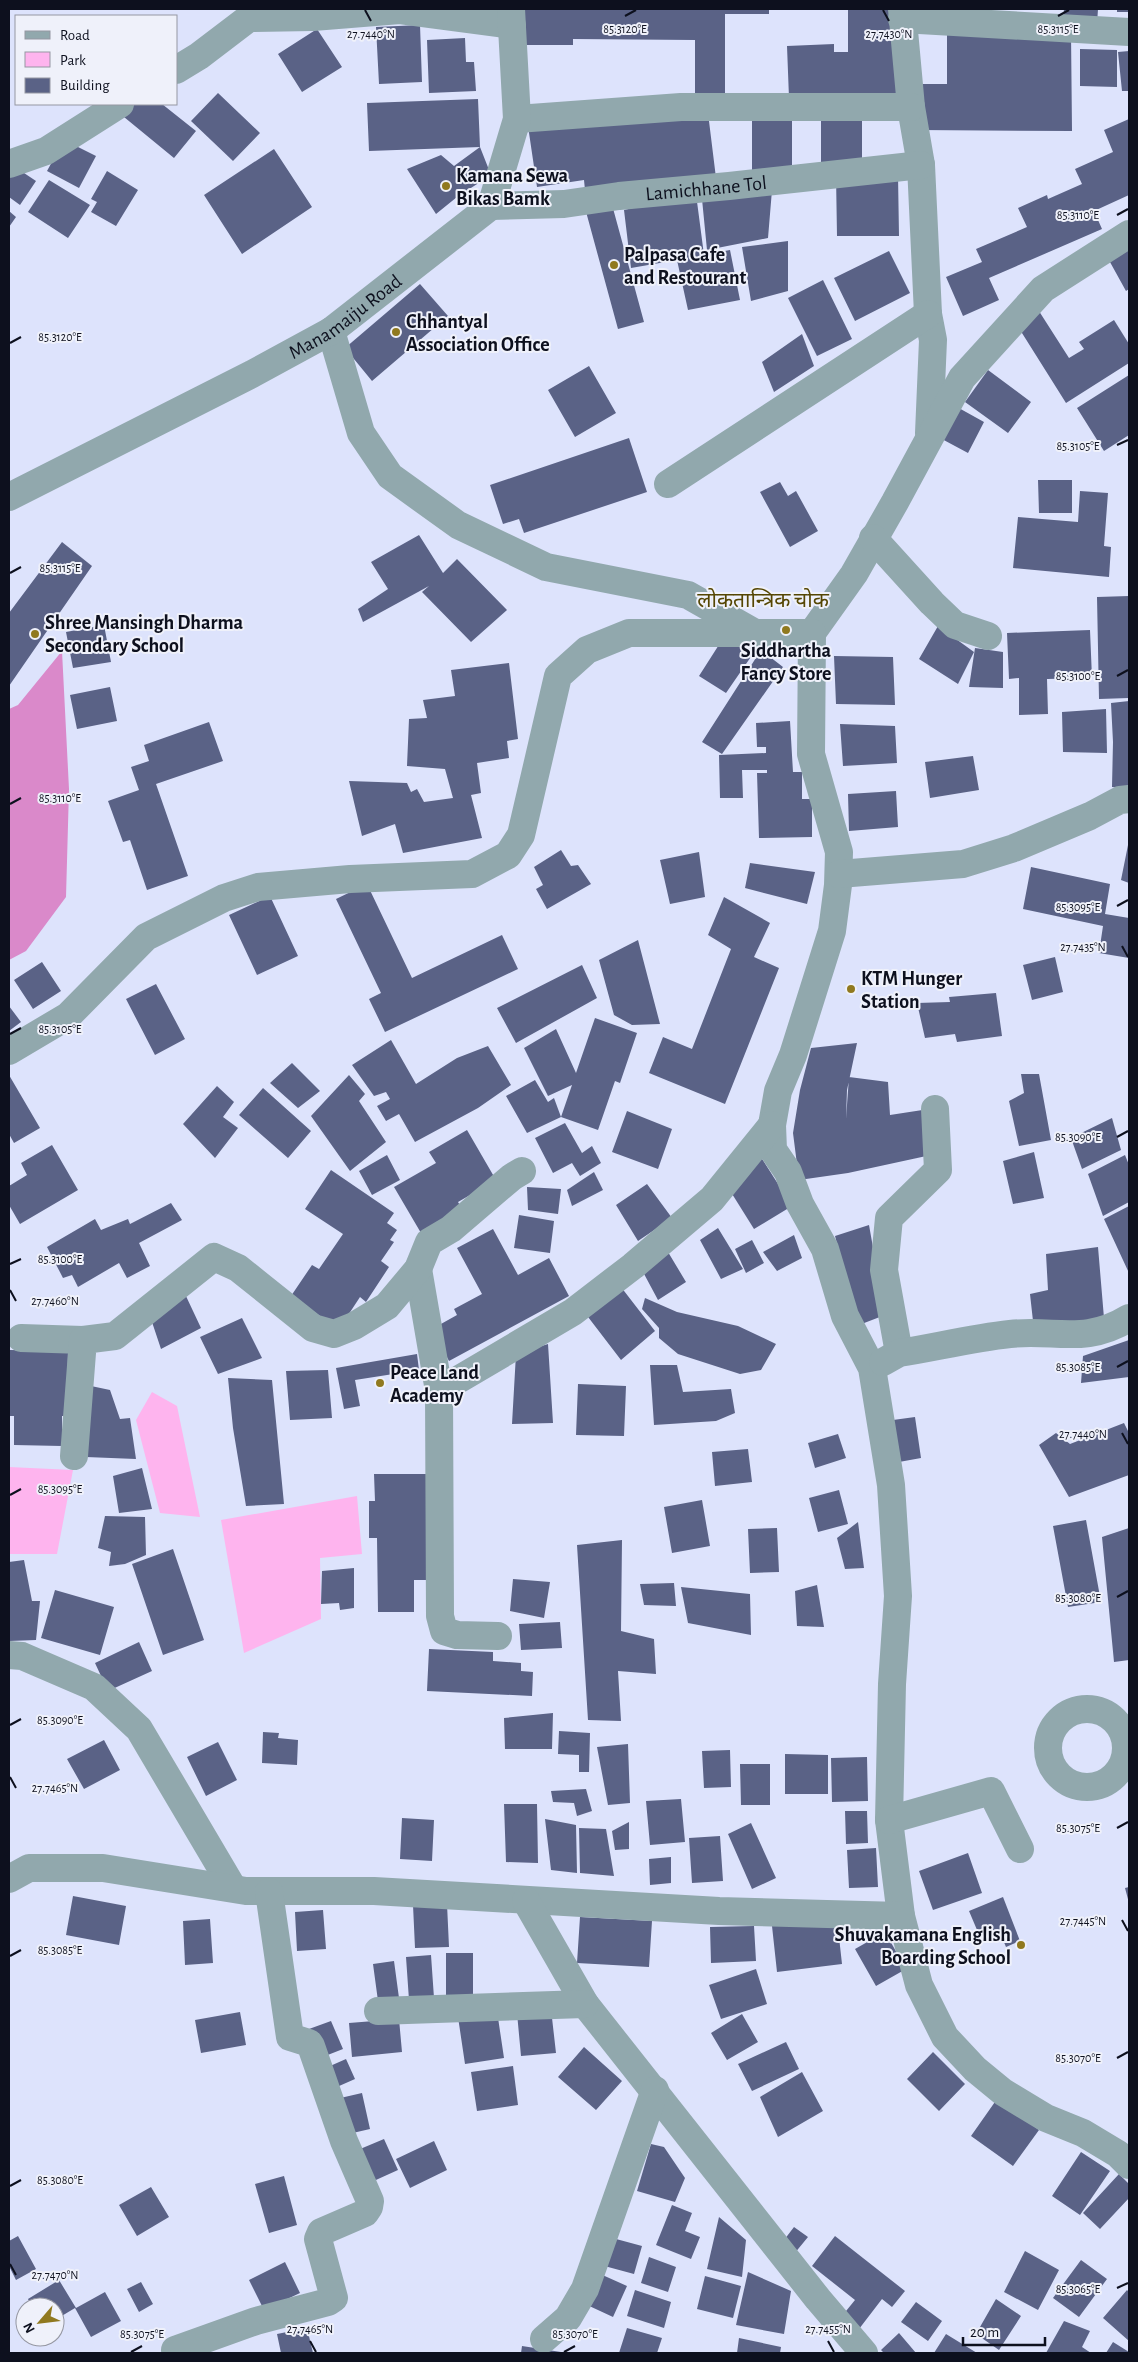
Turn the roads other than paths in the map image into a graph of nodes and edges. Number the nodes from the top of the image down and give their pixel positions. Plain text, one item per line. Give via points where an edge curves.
1 (902, 14) edge
2 (512, 17) edge
3 (1129, 32) edge
4 (178, 69) edge
5 (118, 105) edge
6 (911, 107) junction
7 (517, 120) junction
8 (9, 164) edge
9 (921, 164) junction
10 (491, 206) junction
11 (1129, 234) edge
12 (928, 314) junction
13 (331, 330) junction
14 (929, 442) junction
15 (668, 484) dead end
16 (9, 498) edge
17 (873, 538) junction
18 (756, 633) junction
19 (812, 633) junction
20 (988, 636) dead end
21 (1129, 799) edge
22 (838, 874) junction
23 (9, 1051) edge
24 (935, 1109) dead end
25 (772, 1125) junction
26 (522, 1171) dead end
27 (418, 1269) junction
28 (1129, 1318) edge
29 (21, 1338) dead end
30 (83, 1340) junction
31 (899, 1353) junction
32 (872, 1368) junction
33 (439, 1390) junction
34 (74, 1456) dead end
35 (498, 1636) dead end
36 (9, 1655) edge
37 (889, 1820) junction
38 (1020, 1850) dead end
39 (9, 1879) edge
40 (233, 1888) junction
41 (269, 1892) junction
42 (526, 1901) junction
43 (901, 1916) junction
44 (585, 2004) junction
45 (378, 2011) dead end
46 (655, 2090) junction
47 (1129, 2165) edge
48 (544, 2339) dead end
49 (175, 2350) dead end
50 (864, 2353) edge

1 - 3 street
1 - 6 street
2 - 4 street via 400,10 249,18
2 - 7 street
5 - 8 street via 46,151
6 - 7 street via 681,107
6 - 9 street
7 - 10 street
9 - 10 street, Lamichhane Tol via 564,204
9 - 12 street
10 - 13 street, Manamaiju Road
11 - 14 street via 1043,289 962,378
12 - 14 street via 933,340
12 - 15 street
13 - 16 street, Manamaiju Road
13 - 18 street via 361,433 390,476 450,520 546,567 688,595
14 - 17 street
17 - 19 street via 854,574
17 - 20 street via 955,625
18 - 19 street
18 - 23 street via 629,633 587,650 558,676 521,835 508,855 472,874 258,887 224,898 146,937 68,1016
19 - 22 street via 811,754 839,852
21 - 22 street via 1120,800 1014,848 963,864
22 - 25 street via 832,931 793,1055 778,1091
24 - 31 street via 938,1170 889,1218 884,1270
25 - 32 street via 774,1150 825,1249 845,1316
25 - 33 street via 712,1199 633,1266 573,1312
26 - 27 street via 451,1229 429,1242
27 - 30 street via 387,1306 334,1334 313,1328 238,1268 214,1257 115,1336
27 - 33 street
28 - 31 street via 1112,1329 1076,1336 1011,1334
29 - 30 street
30 - 34 street
31 - 32 street
32 - 37 street via 892,1486 898,1596
33 - 35 street via 440,1616 444,1631 457,1635
36 - 40 street via 22,1656 94,1687 138,1729
37 - 38 street via 991,1791
37 - 43 street
39 - 40 street via 29,1868 103,1868
40 - 41 street
41 - 42 street via 374,1890
41 - 49 street via 290,2037 311,2046 370,2207 364,2213 321,2232 318,2240 334,2298
42 - 43 street
42 - 44 street
43 - 47 street via 919,1985 945,2037 975,2069 1003,2092 1046,2118 1083,2133 1118,2154
44 - 45 street
44 - 46 street
46 - 48 street via 585,2289 568,2318
46 - 50 street

